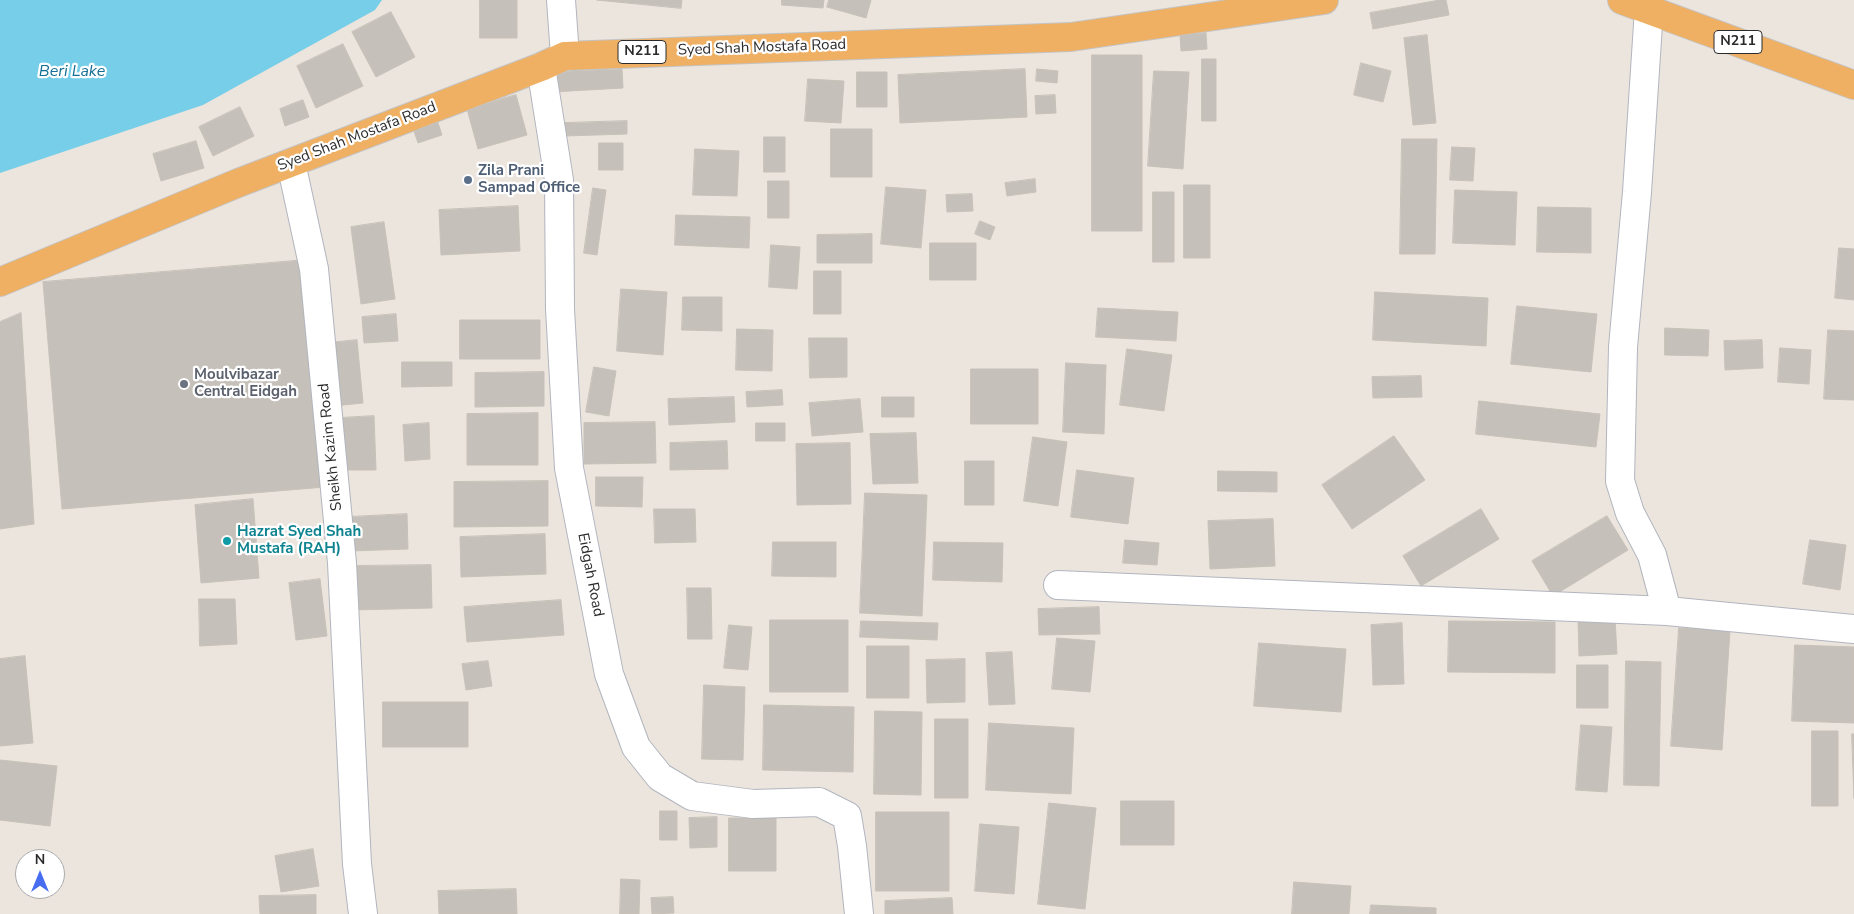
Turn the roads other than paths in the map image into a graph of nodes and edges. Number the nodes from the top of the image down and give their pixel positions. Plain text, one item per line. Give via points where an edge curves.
1 (561, 0) edge
2 (1324, 0) edge
3 (1622, 0) edge
4 (1649, 9) junction
5 (553, 62) junction
6 (1854, 85) edge
7 (291, 162) junction
8 (0, 282) edge
9 (1058, 585) dead end
10 (1667, 611) junction
11 (1854, 629) edge
12 (363, 914) edge
13 (859, 914) edge

1 - 5 street
2 - 5 highway, Syed Shah Mostafa Road / N211 via 1071,37
3 - 4 highway, N211
4 - 6 highway, N211
4 - 10 street via 1623,347 1620,481 1630,514 1652,555
5 - 7 highway, Syed Shah Mostafa Road / N211
5 - 13 street, Eidgah Road via 559,180 560,309 569,468 609,674 636,747 660,778 692,796 753,804 819,802 846,816
7 - 8 highway, Syed Shah Mostafa Road / N211
7 - 12 street, Sheikh Kazim Road via 314,269 339,523 357,864
9 - 10 street
10 - 11 street

